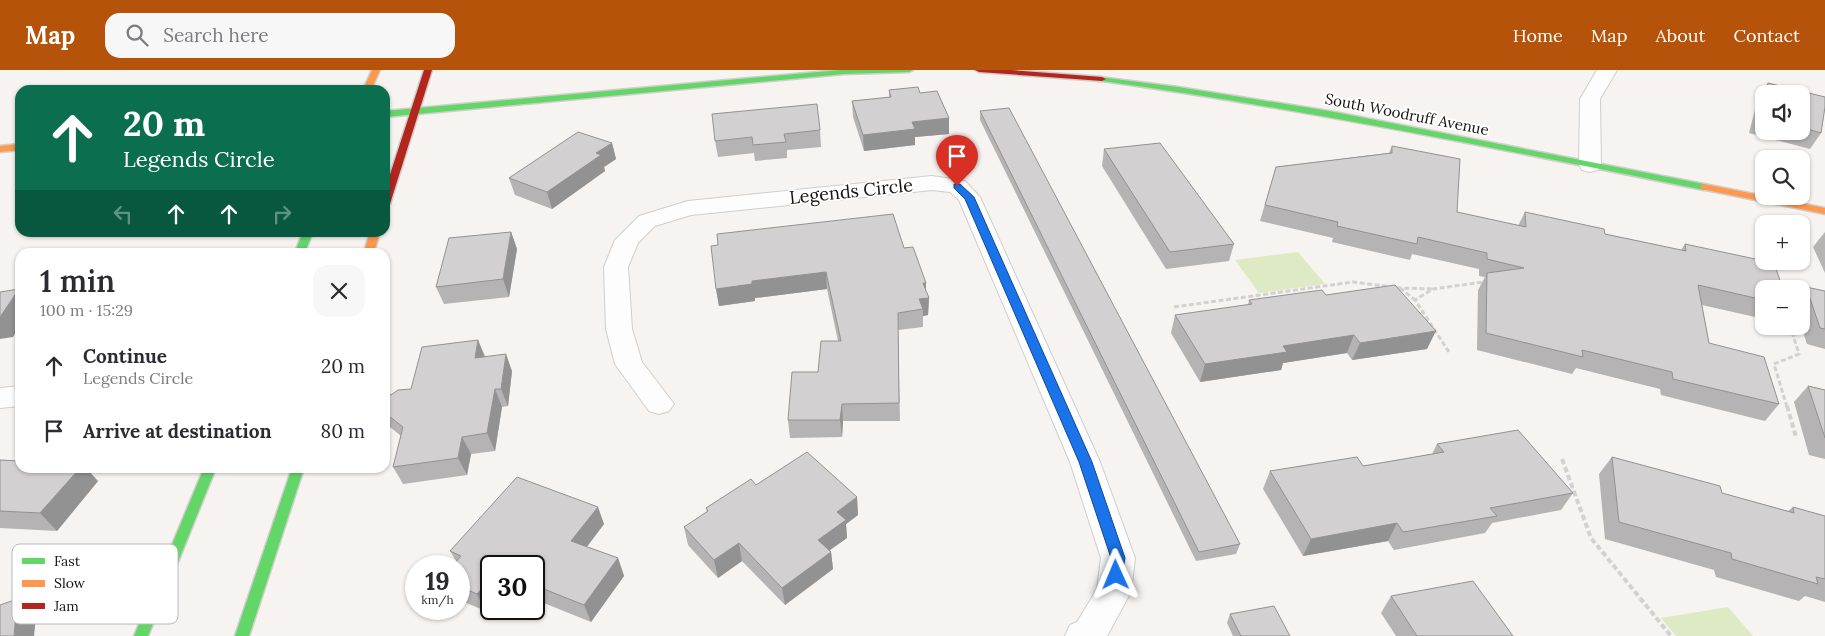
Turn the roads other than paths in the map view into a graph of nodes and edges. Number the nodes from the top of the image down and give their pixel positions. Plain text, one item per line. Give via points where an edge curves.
1 (376, 70) edge
2 (428, 70) edge
3 (910, 70) edge
4 (979, 70) edge
5 (1607, 70) edge
6 (774, 75) edge
7 (369, 85) edge
8 (416, 110) junction
9 (390, 113) edge
10 (15, 148) edge
11 (0, 149) edge
12 (1590, 165) junction
13 (390, 189) edge
14 (1825, 210) edge
15 (15, 396) edge
16 (0, 398) edge
17 (659, 404) dead end
18 (208, 473) edge
19 (296, 473) edge
20 (178, 546) edge
21 (146, 624) edge
22 (141, 636) edge
23 (242, 636) edge
24 (1083, 636) edge

1 - 7 main road
2 - 8 main road
3 - 6 main road
4 - 12 main road, South Woodruff Avenue via 1074,76 1199,90
5 - 12 street via 1590,99
6 - 8 main road
8 - 9 main road
8 - 13 main road
10 - 11 main road
12 - 14 main road, South Woodruff Avenue
15 - 16 street
17 - 24 street, Legends Circle via 628,364 619,329 616,267 628,240 648,221 688,208 932,183 957,186 969,197 1085,462 1118,558 1114,592 1090,633
18 - 20 main road
19 - 23 main road
21 - 22 main road

